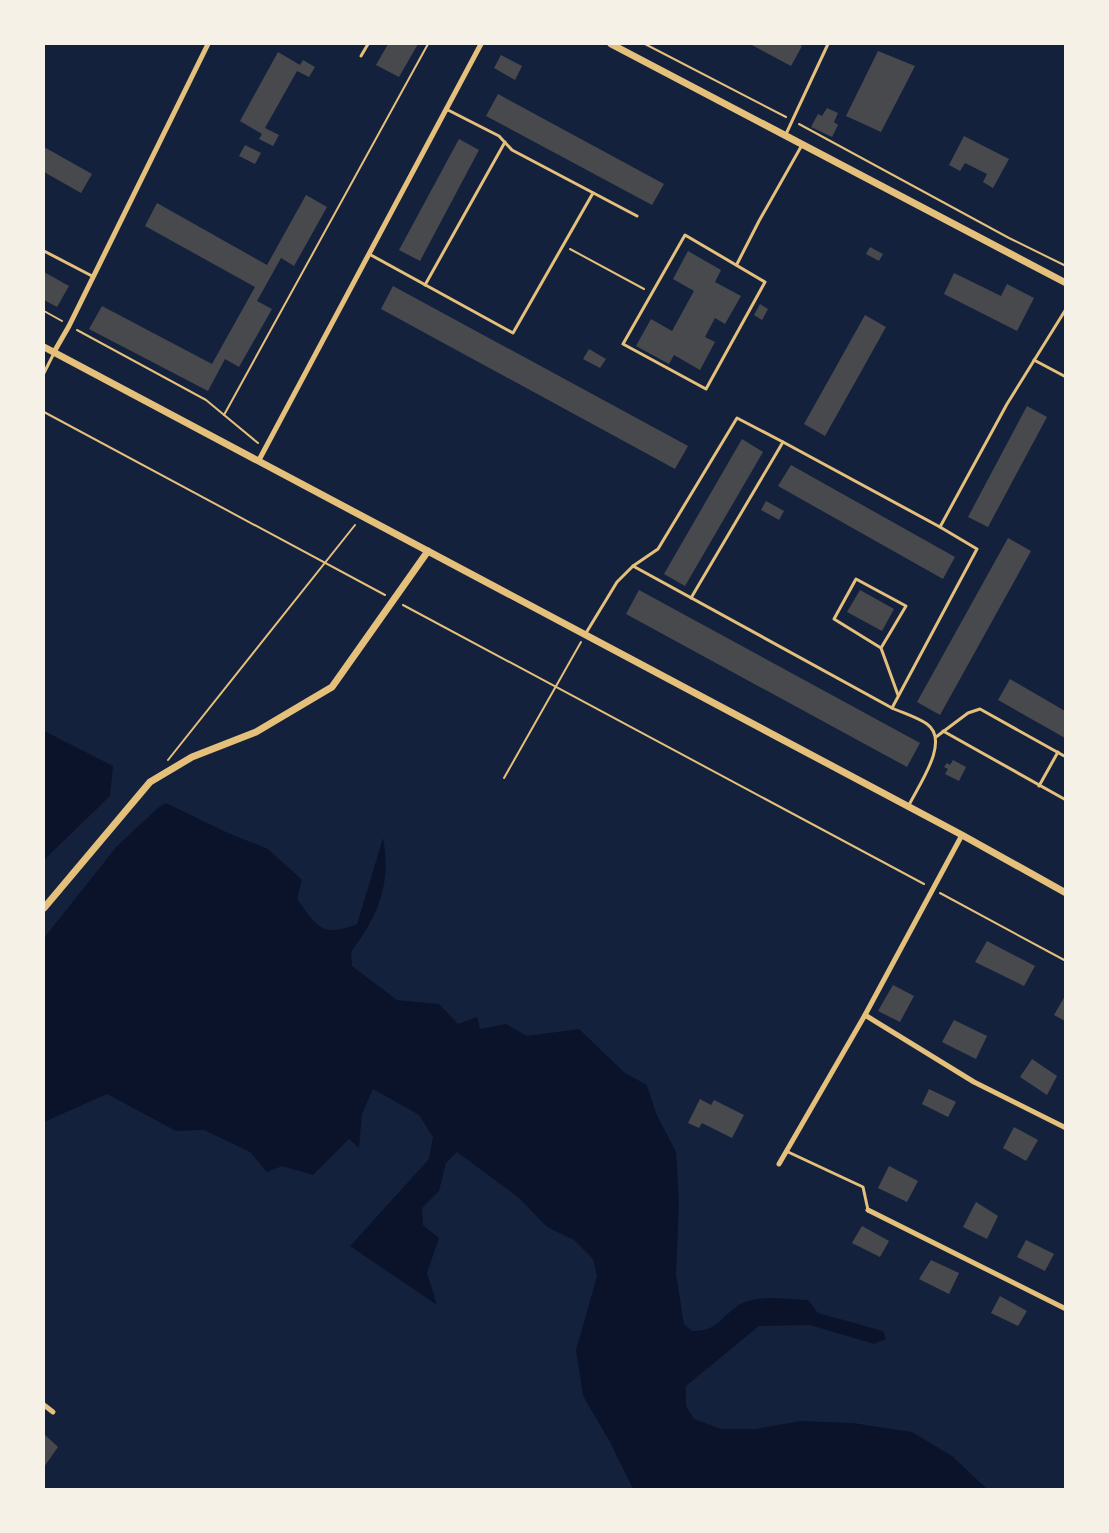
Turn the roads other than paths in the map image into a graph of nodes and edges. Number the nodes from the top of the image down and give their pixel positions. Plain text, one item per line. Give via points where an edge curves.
1 (208, 44) edge
2 (368, 44) edge
3 (481, 44) edge
4 (611, 44) edge
5 (828, 44) edge
6 (362, 56) dead end
7 (446, 109) junction
8 (785, 135) junction
9 (505, 142) junction
10 (802, 144) junction
11 (593, 193) junction
12 (637, 216) dead end
13 (44, 251) edge
14 (369, 254) junction
15 (737, 264) junction
16 (92, 276) junction
17 (1065, 283) edge
18 (425, 285) junction
19 (1065, 309) edge
20 (44, 347) edge
21 (54, 352) junction
22 (1034, 360) junction
23 (44, 373) edge
24 (1065, 377) edge
25 (783, 442) junction
26 (259, 460) junction
27 (940, 527) junction
28 (428, 551) junction
29 (633, 566) junction
30 (692, 598) junction
31 (585, 634) junction
32 (881, 648) junction
33 (898, 696) junction
34 (892, 708) junction
35 (943, 731) junction
36 (936, 737) junction
37 (1058, 752) junction
38 (1065, 757) edge
39 (1039, 786) junction
40 (1065, 800) edge
41 (908, 807) junction
42 (962, 835) junction
43 (1065, 893) edge
44 (44, 908) edge
45 (865, 1015) junction
46 (1065, 1128) edge
47 (786, 1151) junction
48 (779, 1164) dead end
49 (868, 1210) joint
50 (1065, 1309) edge
51 (44, 1405) edge
52 (53, 1412) dead end

1 - 16 street
2 - 6 lane
3 - 7 street
4 - 8 street
5 - 8 lane
7 - 9 lane
7 - 14 street
8 - 10 street
9 - 11 lane via 512,150
9 - 18 lane
10 - 15 lane
10 - 17 street
11 - 12 lane
11 - 18 lane via 513,333
13 - 16 lane
14 - 18 lane
14 - 26 street
15 - 15 lane via 765,282 706,389 623,344 685,235
16 - 21 street
19 - 22 lane
20 - 21 street
21 - 23 lane
21 - 26 street
22 - 24 lane
22 - 27 lane
25 - 27 lane
25 - 29 lane via 737,418 658,549
25 - 30 lane
26 - 28 street
27 - 33 lane via 977,549
28 - 31 street
28 - 44 street via 332,687 256,732 192,757 150,782
29 - 30 lane
29 - 31 lane via 617,582
30 - 34 lane
31 - 41 street
32 - 32 lane via 834,619 856,579 906,606
32 - 33 lane
33 - 34 lane
34 - 36 lane via 928,725
35 - 36 lane
35 - 37 lane via 980,709
35 - 39 lane
36 - 41 lane via 936,752
37 - 38 lane
37 - 39 lane
39 - 40 lane
41 - 42 street
42 - 43 street
42 - 45 street
45 - 46 street via 974,1082
45 - 47 street
47 - 48 street
47 - 49 lane via 863,1187
49 - 50 street
51 - 52 street

